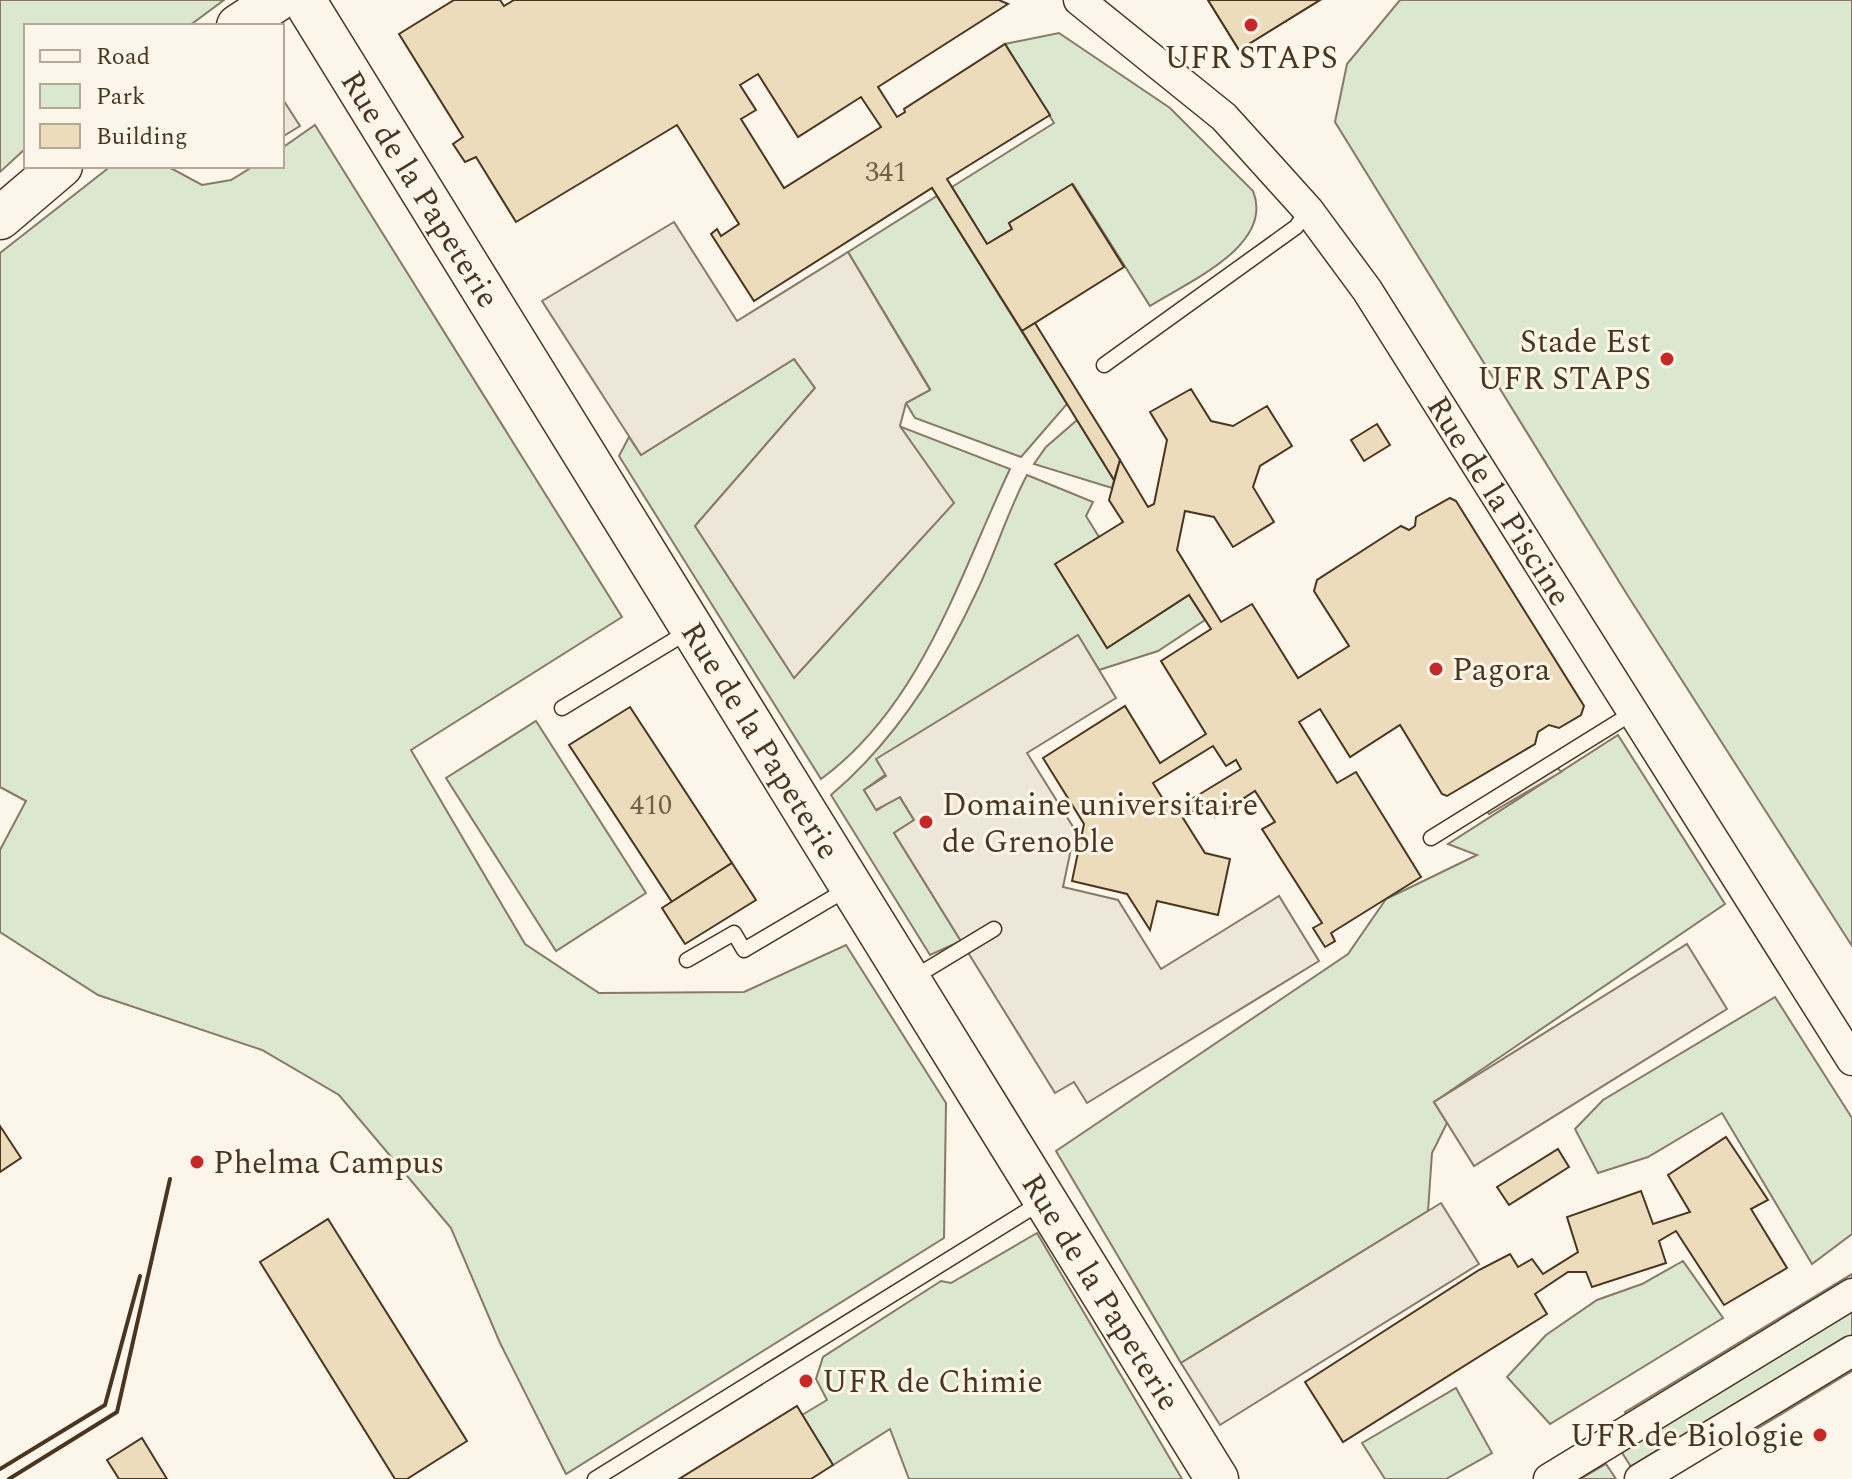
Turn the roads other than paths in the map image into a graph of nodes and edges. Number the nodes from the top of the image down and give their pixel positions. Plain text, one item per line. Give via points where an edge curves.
1 (277, 0) edge
2 (304, 0) edge
3 (1079, 0) edge
4 (241, 24) edge
5 (59, 168) edge
6 (1308, 210) junction
7 (0, 218) edge
8 (1104, 365) dead end
9 (693, 628) junction
10 (562, 708) dead end
11 (1634, 712) junction
12 (1431, 838) dead end
13 (852, 886) junction
14 (994, 929) dead end
15 (687, 960) dead end
16 (909, 980) junction
17 (1852, 1060) edge
18 (1045, 1200) junction
19 (1852, 1294) edge
20 (1852, 1351) edge
21 (595, 1479) edge
22 (1217, 1479) edge
23 (1549, 1479) edge
24 (1640, 1479) edge

1 - 4 street
2 - 9 street, Rue de la Papeterie
3 - 6 street, Rue de la Piscine via 1224,117
5 - 7 street
6 - 8 lane via 1296,227
6 - 11 street, Rue de la Piscine via 1367,290
9 - 10 lane
9 - 13 street, Rue de la Papeterie
11 - 12 lane
11 - 17 street, Rue de la Piscine
13 - 15 lane via 744,950 734,933
13 - 16 street, Rue de la Papeterie
14 - 16 lane
16 - 18 street, Rue de la Papeterie
18 - 21 lane
18 - 22 street, Rue de la Papeterie
19 - 23 street
20 - 24 street

